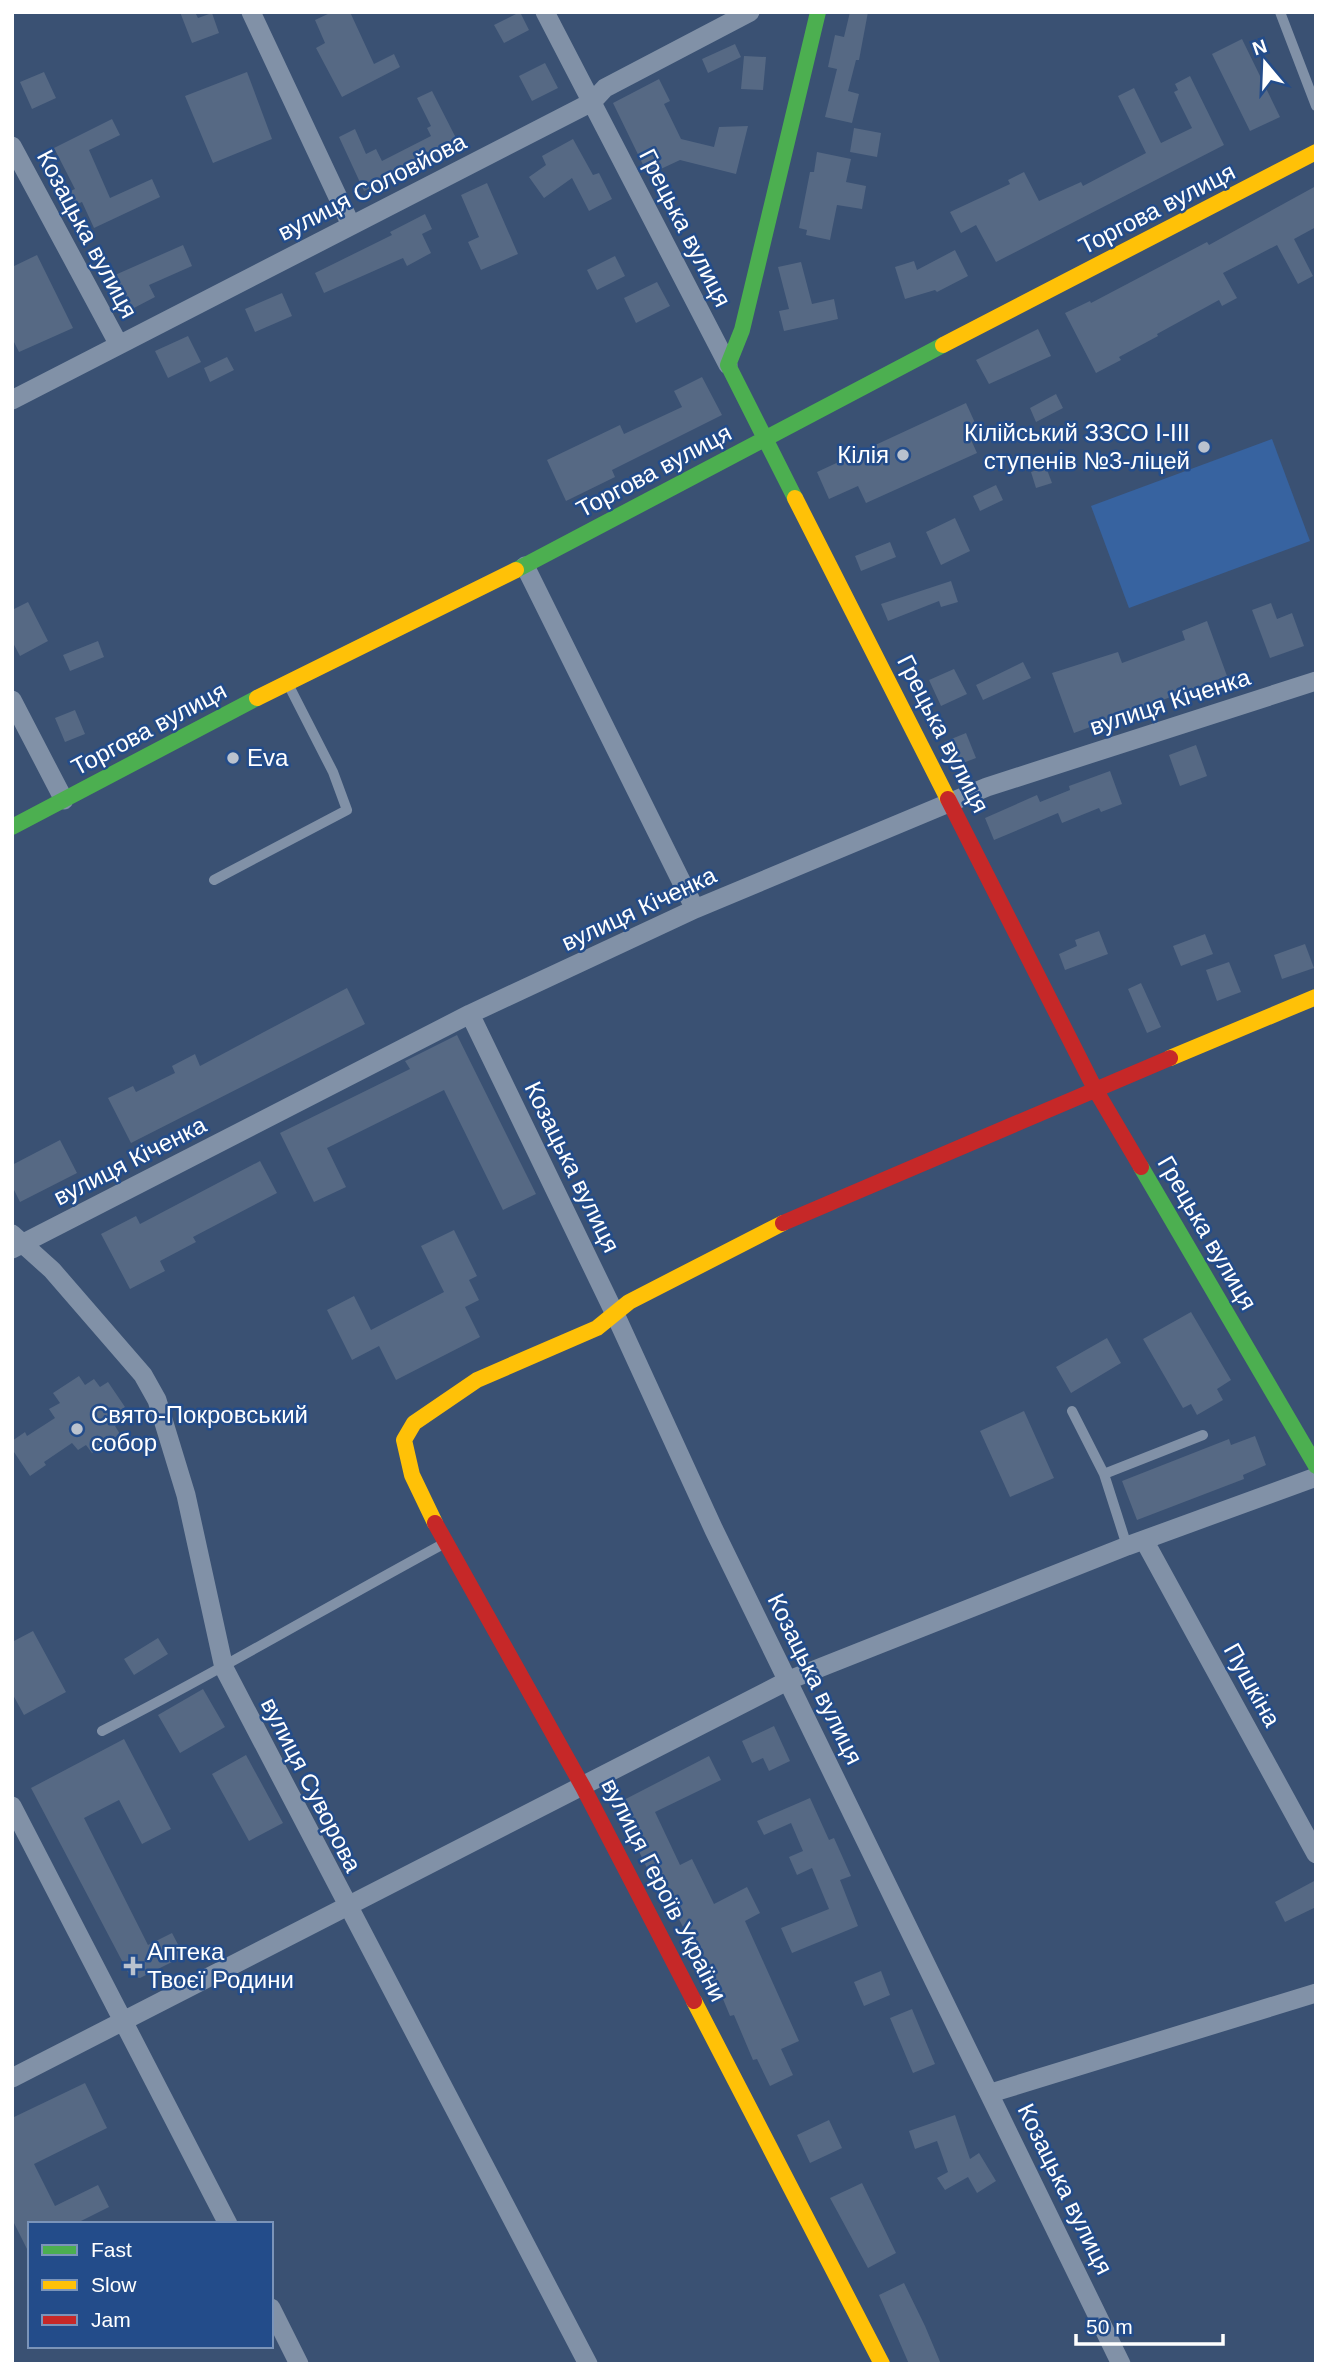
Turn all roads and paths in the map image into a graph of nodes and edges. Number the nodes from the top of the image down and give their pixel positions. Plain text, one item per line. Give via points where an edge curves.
1 (251, 12) edge
2 (545, 12) edge
3 (750, 12) edge
4 (818, 12) edge
5 (1280, 12) edge
6 (592, 102) junction
7 (1316, 106) edge
8 (12, 146) edge
9 (1316, 152) edge
10 (351, 225) junction
11 (118, 345) junction
12 (728, 365) junction
13 (12, 400) edge
14 (766, 436) junction
15 (525, 566) junction
16 (1316, 681) edge
17 (287, 682) junction
18 (12, 700) edge
19 (64, 800) junction
20 (949, 802) junction
21 (12, 827) edge
22 (214, 880) dead end
23 (695, 909) junction
24 (1316, 997) edge
25 (470, 1014) junction
26 (1095, 1089) junction
27 (16, 1242) edge
28 (615, 1314) junction
29 (1072, 1410) dead end
30 (1203, 1435) dead end
31 (1316, 1466) edge
32 (1104, 1474) junction
33 (1316, 1477) edge
34 (445, 1543) junction
35 (1136, 1543) junction
36 (224, 1668) junction
37 (789, 1680) junction
38 (102, 1731) dead end
39 (583, 1787) junction
40 (12, 1805) edge
41 (1316, 1854) edge
42 (347, 1908) junction
43 (1316, 1993) edge
44 (124, 2021) junction
45 (12, 2078) edge
46 (991, 2093) junction
47 (227, 2222) edge
48 (273, 2312) edge
49 (299, 2364) edge
50 (588, 2364) edge
51 (881, 2364) edge
52 (1121, 2364) edge

1 - 10 street
2 - 6 street, Грецька вулиця
3 - 6 street, вулиця Соловйова via 605,88
4 - 12 street via 743,330
5 - 7 lane
6 - 10 street, вулиця Соловйова
6 - 12 street, Грецька вулиця
8 - 11 street, Козацька вулиця
9 - 14 street, Торгова вулиця
10 - 11 street, вулиця Соловйова
11 - 13 street, вулиця Соловйова
12 - 14 street, Грецька вулиця
14 - 15 street, Торгова вулиця
14 - 20 street, Грецька вулиця
15 - 17 street, Торгова вулиця
15 - 23 street
16 - 20 street, вулиця Кіченка
17 - 19 street, Торгова вулиця
17 - 22 lane via 347,810
18 - 19 street
19 - 21 street, Торгова вулиця
20 - 23 street, вулиця Кіченка
20 - 26 street, Грецька вулиця
23 - 25 street, вулиця Кіченка
24 - 26 street
25 - 27 street, вулиця Кіченка
25 - 28 street, Козацька вулиця
26 - 28 street via 796,1216 629,1302
26 - 31 street, Грецька вулиця
27 - 36 street, вулиця Суворова via 52,1270 143,1375 156,1401 186,1495
28 - 34 street, вулиця Героїв України via 597,1328 477,1380 414,1423 404,1440 412,1475
28 - 37 street, Козацька вулиця
29 - 32 lane
30 - 32 lane
32 - 35 lane
33 - 35 street
34 - 36 lane
34 - 39 street, вулиця Героїв України
35 - 37 street
35 - 41 street, Пушкіна
36 - 38 lane
36 - 42 street, вулиця Суворова
37 - 39 street
37 - 46 street, Козацька вулиця
39 - 42 street
39 - 51 street, вулиця Героїв України
40 - 44 street
42 - 44 street
42 - 50 street, вулиця Суворова
43 - 46 street
44 - 45 street
44 - 47 street
46 - 52 street, Козацька вулиця
48 - 49 street

